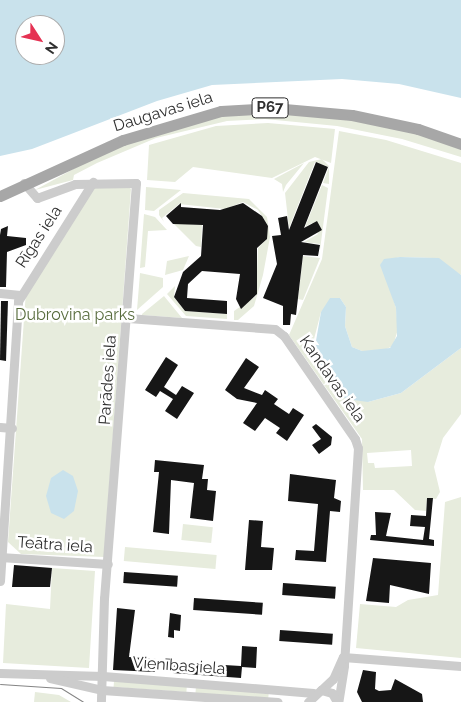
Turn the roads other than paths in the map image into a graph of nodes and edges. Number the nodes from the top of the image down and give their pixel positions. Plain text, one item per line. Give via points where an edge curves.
1 (461, 144) edge
2 (92, 182) junction
3 (24, 184) junction
4 (0, 196) edge
5 (0, 293) edge
6 (20, 295) junction
7 (128, 318) junction
8 (0, 427) edge
9 (12, 428) junction
10 (1, 557) edge
11 (108, 564) junction
12 (0, 581) edge
13 (343, 657) junction
14 (461, 666) edge
15 (0, 673) edge
16 (42, 676) junction
17 (103, 676) junction
18 (193, 682) junction
19 (102, 690) junction
20 (317, 691) junction
21 (192, 696) junction
22 (102, 702) edge
23 (278, 702) edge
24 (308, 702) edge
25 (338, 702) edge

1 - 3 main road, Daugavas iela / P67 via 418,129 352,115 250,108 154,128
2 - 3 street, Parādes iela via 68,185 37,198
2 - 6 street, Rīgas iela
2 - 7 street, Parādes iela via 136,183
3 - 4 main road, Daugavas iela / P67
5 - 6 street
6 - 9 street, Rīgas iela
7 - 11 street, Parādes iela
7 - 13 street, Kandavas iela via 272,328 280,332 355,438 356,470
8 - 9 street
9 - 10 street, Rīgas iela
10 - 11 street, Teātra iela
10 - 12 street, Rīgas iela
11 - 17 street, Parādes iela via 100,670
13 - 14 street
13 - 20 street, Kandavas iela via 333,678
13 - 25 street, Kandavas iela
15 - 16 street, Vienības iela
16 - 17 street, Vienības iela
16 - 19 street, Vienības iela
17 - 18 street, Vienības iela
17 - 19 street, Parādes iela
18 - 20 street, Vienības iela
18 - 21 street
19 - 21 street, Vienības iela
19 - 22 street, Parādes iela
20 - 24 street, Kandavas iela
20 - 25 street, Kandavas iela via 332,693
21 - 23 street, Vienības iela

